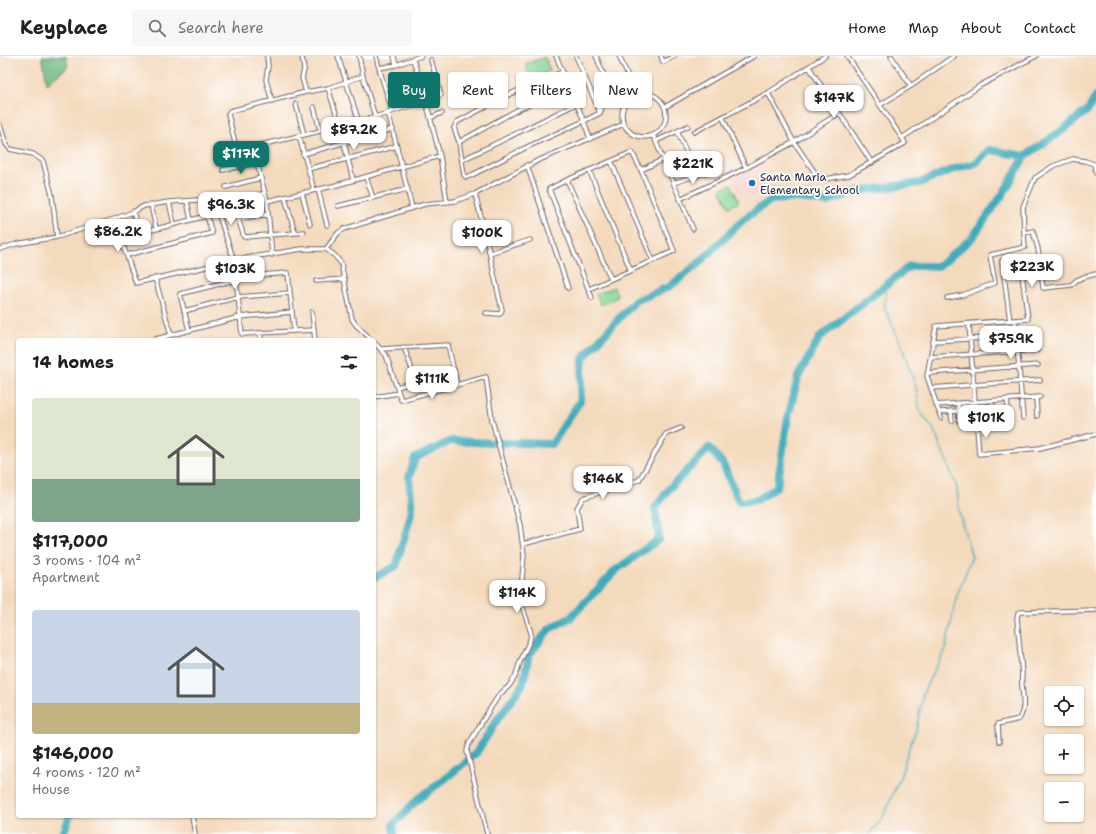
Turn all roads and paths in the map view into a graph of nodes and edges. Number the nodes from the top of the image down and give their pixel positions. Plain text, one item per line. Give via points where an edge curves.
1 (267, 56) edge
2 (302, 56) edge
3 (338, 56) edge
4 (359, 56) edge
5 (376, 56) edge
6 (394, 56) edge
7 (421, 56) edge
8 (556, 56) edge
9 (576, 56) edge
10 (596, 56) edge
11 (619, 56) edge
12 (660, 56) edge
13 (674, 56) edge
14 (754, 56) edge
15 (825, 56) edge
16 (847, 56) edge
17 (891, 56) edge
18 (954, 56) edge
19 (1036, 56) edge
20 (413, 59) junction
21 (432, 60) dead end
22 (396, 65) junction
23 (809, 67) junction
24 (379, 68) junction
25 (417, 72) edge
26 (435, 72) edge
27 (562, 72) edge
28 (626, 72) edge
29 (363, 76) junction
30 (346, 81) junction
31 (911, 86) junction
32 (328, 88) junction
33 (516, 91) edge
34 (306, 92) junction
35 (768, 93) junction
36 (652, 94) edge
37 (272, 101) junction
38 (296, 104) dead end
39 (880, 105) junction
40 (314, 107) dead end
41 (665, 107) junction
42 (401, 108) edge
43 (428, 108) edge
44 (521, 108) edge
45 (568, 108) edge
46 (578, 108) edge
47 (624, 108) edge
48 (390, 111) junction
49 (442, 113) dead end
50 (600, 113) junction
51 (839, 113) junction
52 (374, 117) junction
53 (430, 118) junction
54 (723, 118) junction
55 (359, 122) junction
56 (584, 122) junction
57 (624, 124) junction
58 (0, 125) edge
59 (340, 126) junction
60 (688, 126) dead end
61 (393, 129) junction
62 (320, 130) junction
63 (677, 131) junction
64 (694, 132) dead end
65 (304, 135) junction
66 (653, 135) junction
67 (299, 136) junction
68 (902, 138) junction
69 (590, 139) junction
70 (656, 141) junction
71 (459, 142) junction
72 (794, 142) junction
73 (344, 143) junction
74 (397, 146) junction
75 (253, 148) junction
76 (237, 151) junction
77 (303, 154) junction
78 (219, 156) dead end
79 (440, 156) junction
80 (348, 159) junction
81 (664, 159) junction
82 (462, 160) junction
83 (610, 161) junction
84 (257, 163) junction
85 (872, 163) junction
86 (527, 165) junction
87 (402, 166) junction
88 (746, 168) junction
89 (223, 170) dead end
90 (308, 170) junction
91 (589, 170) junction
92 (641, 170) junction
93 (708, 172) dead end
94 (1096, 173) edge
95 (697, 176) junction
96 (366, 177) junction
97 (261, 178) junction
98 (353, 180) junction
99 (567, 180) junction
100 (673, 183) junction
101 (226, 187) dead end
102 (318, 189) junction
103 (408, 189) junction
104 (314, 190) junction
105 (265, 193) junction
106 (302, 193) junction
107 (475, 194) junction
108 (285, 197) junction
109 (373, 198) junction
110 (680, 200) junction
111 (187, 201) junction
112 (267, 201) junction
113 (169, 202) junction
114 (233, 202) junction
115 (447, 202) junction
116 (151, 205) junction
117 (216, 206) junction
118 (338, 206) dead end
119 (412, 208) junction
120 (133, 212) junction
121 (218, 213) junction
122 (268, 214) junction
123 (207, 216) junction
124 (114, 219) junction
125 (238, 219) junction
126 (191, 220) junction
127 (174, 224) junction
128 (310, 224) dead end
129 (328, 225) dead end
130 (156, 228) junction
131 (693, 230) dead end
132 (304, 232) dead end
133 (138, 233) junction
134 (295, 233) junction
135 (1024, 233) junction
136 (271, 235) junction
137 (57, 237) junction
138 (121, 238) junction
139 (530, 240) dead end
140 (0, 249) edge
141 (326, 249) junction
142 (490, 253) junction
143 (272, 254) junction
144 (127, 255) junction
145 (234, 260) junction
146 (653, 261) junction
147 (631, 271) junction
148 (1096, 274) edge
149 (155, 278) junction
150 (344, 278) junction
151 (235, 279) junction
152 (611, 280) junction
153 (316, 281) dead end
154 (568, 288) dead end
155 (589, 289) junction
156 (290, 293) junction
157 (238, 298) junction
158 (592, 298) dead end
159 (947, 298) dead end
160 (184, 311) junction
161 (292, 312) junction
162 (312, 312) dead end
163 (486, 313) dead end
164 (240, 317) junction
165 (1013, 320) junction
166 (969, 324) junction
167 (189, 330) junction
168 (314, 330) junction
169 (294, 331) junction
170 (260, 333) junction
171 (171, 335) junction
172 (1035, 335) dead end
173 (1016, 336) junction
174 (160, 338) edge
175 (260, 338) edge
176 (315, 338) edge
177 (370, 338) edge
178 (970, 339) junction
179 (934, 342) junction
180 (376, 344) edge
181 (404, 347) junction
182 (381, 348) junction
183 (1037, 350) dead end
184 (1018, 351) junction
185 (971, 354) junction
186 (931, 357) junction
187 (1038, 365) dead end
188 (1019, 366) junction
189 (454, 370) junction
190 (972, 370) junction
191 (928, 373) junction
192 (1040, 380) dead end
193 (416, 381) junction
194 (1020, 381) junction
195 (457, 385) junction
196 (973, 385) junction
197 (397, 387) junction
198 (931, 388) junction
199 (399, 393) junction
200 (376, 397) edge
201 (1036, 397) junction
202 (1040, 397) dead end
203 (1022, 398) junction
204 (1007, 399) junction
205 (992, 400) junction
206 (975, 402) junction
207 (958, 403) junction
208 (936, 405) junction
209 (951, 411) junction
210 (958, 411) junction
211 (939, 412) junction
212 (1037, 416) dead end
213 (941, 418) dead end
214 (1023, 418) dead end
215 (993, 419) dead end
216 (1009, 419) dead end
217 (952, 421) dead end
218 (959, 421) dead end
219 (681, 428) dead end
220 (1096, 434) edge
221 (522, 544) junction
222 (1096, 610) edge
223 (999, 742) dead end
224 (192, 818) edge
225 (195, 834) edge
226 (487, 834) edge

1 - 37 street via 266,80
2 - 34 street via 302,78
3 - 30 street
4 - 29 street
5 - 24 street
6 - 22 street
7 - 20 street
8 - 27 street
9 - 50 street
10 - 50 street via 609,87
11 - 28 street
12 - 13 street via 663,62
14 - 41 street
15 - 23 street
16 - 39 street
17 - 31 street
18 - 31 street
19 - 68 street via 981,85
20 - 22 street
20 - 25 street
21 - 26 street
22 - 24 street
23 - 35 street
23 - 51 street
24 - 48 street
29 - 30 street
29 - 52 street
30 - 32 street
30 - 55 street
31 - 39 street
32 - 34 street
32 - 59 street
33 - 71 street via 457,122 454,128
34 - 37 street
35 - 54 street
35 - 72 street
36 - 41 street
37 - 76 street via 229,112
38 - 65 street
39 - 68 street
40 - 62 street
41 - 66 street via 665,121
42 - 48 street
43 - 53 street
44 - 71 street
45 - 82 street
46 - 56 street
47 - 57 street
48 - 52 street
48 - 61 street
49 - 53 street
50 - 56 street
51 - 72 street
51 - 85 street
52 - 55 street
53 - 79 street
54 - 64 street
54 - 88 street
55 - 59 street
56 - 69 street
56 - 82 street via 470,176 464,174
57 - 66 street via 636,135
57 - 69 street
58 - 137 street via 10,149 33,154 43,161 52,195
59 - 62 street
59 - 73 street
60 - 63 street
61 - 73 street
61 - 74 street
62 - 65 street
63 - 70 street
63 - 95 street
65 - 67 street
66 - 70 street
67 - 75 street
67 - 77 street
68 - 85 street via 905,143
69 - 86 street
70 - 81 street
71 - 82 street
72 - 85 street via 820,180 849,176
72 - 88 street
73 - 77 street
73 - 80 street
74 - 80 street
74 - 87 street
75 - 76 street
75 - 84 street
76 - 78 street
77 - 90 street
79 - 87 street
79 - 115 street
80 - 90 street
80 - 98 street
81 - 92 street
81 - 100 street
83 - 91 street
83 - 92 street via 632,152
83 - 146 street
84 - 89 street
84 - 97 street
86 - 107 street
86 - 154 street
87 - 96 street
87 - 103 street
88 - 110 street
90 - 104 street
91 - 99 street
91 - 147 street
92 - 146 street via 674,251
93 - 95 street
94 - 135 street via 1094,164 1073,159 1053,166 1035,178 1023,207
95 - 100 street
96 - 98 street
96 - 109 street
97 - 101 street
97 - 105 street
98 - 102 street
99 - 152 street
99 - 155 street via 549,189
100 - 110 street
102 - 104 street
102 - 129 street
103 - 109 street
103 - 119 street
104 - 106 street
105 - 112 street
105 - 114 street
106 - 108 street
106 - 128 street
107 - 115 street
107 - 142 street
108 - 112 street
108 - 134 street
109 - 118 street
110 - 131 street
111 - 113 street
111 - 117 street via 212,199
111 - 126 street
112 - 122 street
113 - 116 street
113 - 127 street
114 - 117 street
114 - 125 street
115 - 119 street
116 - 120 street
116 - 130 street
117 - 121 street
119 - 141 street via 344,229
120 - 124 street
120 - 133 street
121 - 123 street
121 - 145 street
122 - 125 street
122 - 136 street
123 - 126 street
123 - 144 street via 212,233
124 - 137 street
124 - 138 street
125 - 136 street via 244,238
126 - 127 street
127 - 130 street
130 - 133 street
132 - 134 street
133 - 138 street
134 - 136 street
135 - 148 street via 1033,231 1043,288 1071,285 1076,280
135 - 159 street via 1025,247 990,255 995,284
136 - 143 street
137 - 140 street
138 - 144 street
139 - 142 street
141 - 143 street via 302,249
141 - 150 street via 341,263
142 - 163 street via 502,310 500,314
143 - 145 street
144 - 149 street via 136,282
145 - 149 street
145 - 151 street
146 - 147 street
147 - 152 street
149 - 171 street
150 - 153 street
150 - 177 street via 352,319
151 - 156 street via 288,273
151 - 157 street
151 - 160 street via 180,294
152 - 155 street
155 - 158 street
156 - 157 street
156 - 161 street
157 - 160 street
157 - 164 street
160 - 167 street
161 - 164 street
161 - 169 street
162 - 168 street
164 - 167 street
164 - 170 street via 242,334
165 - 165 street via 1028,319 1020,260 1002,261
165 - 166 street
165 - 173 street
166 - 178 street
166 - 179 street via 936,326
167 - 171 street
168 - 169 street
168 - 176 street
169 - 170 street
170 - 175 street
171 - 174 street
172 - 173 street
173 - 178 street
173 - 184 street
178 - 179 street
178 - 185 street
179 - 186 street
180 - 182 street
181 - 182 street
181 - 189 street via 448,345
181 - 193 street
182 - 197 street
183 - 184 street
184 - 185 street
184 - 188 street
185 - 186 street
185 - 190 street
186 - 191 street
187 - 188 street
188 - 190 street
188 - 194 street
189 - 193 street
189 - 195 street
190 - 191 street
190 - 196 street
191 - 198 street
192 - 194 street
193 - 197 street
194 - 196 street
194 - 203 street
195 - 199 street via 401,400
195 - 221 street via 486,377 492,420 520,525
196 - 198 street
196 - 206 street
197 - 199 street
198 - 208 street
199 - 200 street
201 - 202 street
201 - 203 street
201 - 212 street
203 - 204 street
203 - 214 street
204 - 205 street
204 - 216 street
205 - 206 street
205 - 215 street
206 - 207 street
206 - 220 street via 979,454 1040,448
207 - 208 street
207 - 210 street
208 - 211 street
209 - 210 street
209 - 211 street
209 - 217 street
210 - 218 street
211 - 213 street
219 - 221 street via 666,434 639,480 583,498 577,508 580,529
221 - 226 street via 522,591 531,633 530,640 515,677 499,695 483,720 468,751
222 - 223 street via 1018,613 1023,713 1018,719 998,724
224 - 225 street

